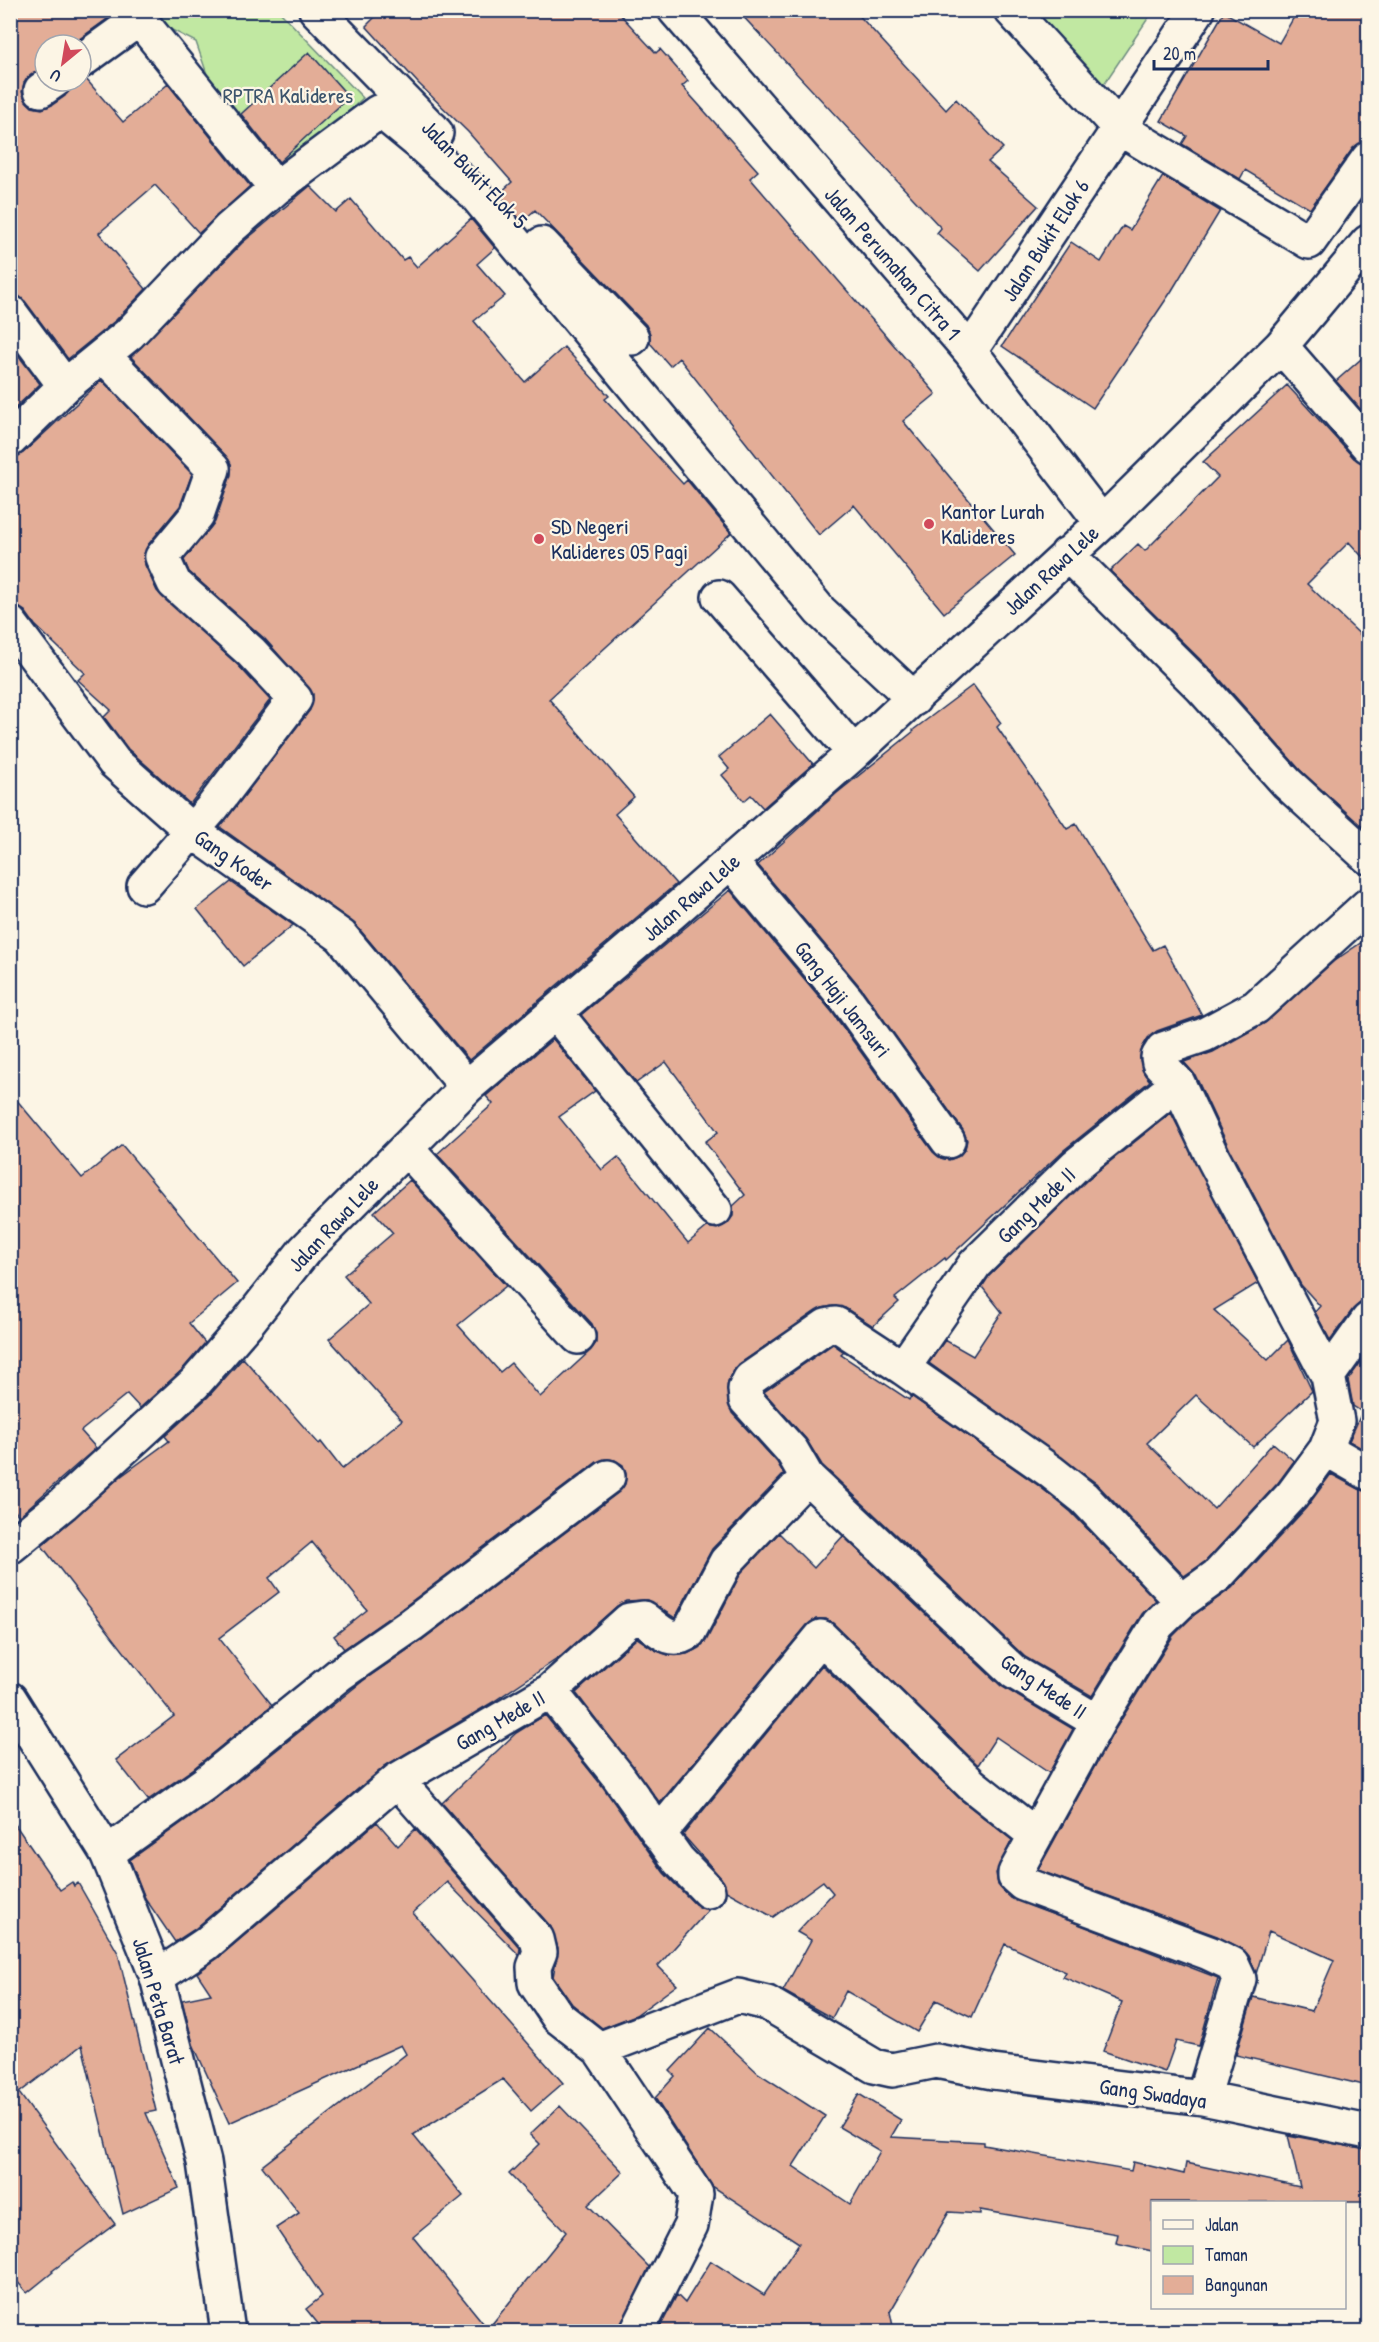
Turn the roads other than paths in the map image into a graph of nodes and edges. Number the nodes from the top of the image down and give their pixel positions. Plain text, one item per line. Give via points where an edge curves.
1 (316, 10) edge
2 (675, 10) edge
3 (1011, 10) edge
4 (1198, 10) edge
5 (136, 15) edge
6 (93, 51) edge
7 (1119, 128) junction
8 (424, 135) junction
9 (1368, 159) edge
10 (276, 188) junction
11 (1368, 242) edge
12 (10, 312) edge
13 (632, 338) dead end
14 (1281, 346) junction
15 (970, 351) junction
16 (103, 355) junction
17 (65, 386) junction
18 (10, 440) edge
19 (1368, 446) edge
20 (1102, 523) junction
21 (1067, 554) junction
22 (719, 597) dead end
23 (10, 623) edge
24 (914, 699) junction
25 (854, 753) junction
26 (192, 831) junction
27 (1368, 857) edge
28 (731, 862) junction
29 (144, 886) dead end
30 (1368, 905) edge
31 (556, 1013) junction
32 (1178, 1083) junction
33 (467, 1087) junction
34 (948, 1142) dead end
35 (406, 1148) junction
36 (715, 1210) dead end
37 (1368, 1320) edge
38 (578, 1338) dead end
39 (903, 1368) junction
40 (1328, 1376) junction
41 (1326, 1449) junction
42 (1368, 1473) edge
43 (608, 1477) dead end
44 (807, 1477) junction
45 (10, 1547) edge
46 (1182, 1600) junction
47 (550, 1691) junction
48 (10, 1699) edge
49 (1098, 1722) junction
50 (397, 1780) junction
51 (659, 1834) junction
52 (1034, 1834) junction
53 (107, 1853) junction
54 (708, 1891) dead end
55 (157, 1977) junction
56 (599, 2049) junction
57 (1203, 2098) junction
58 (1368, 2132) edge
59 (228, 2331) edge
60 (637, 2331) edge

1 - 8 street, Jalan Bukit Elok 5
2 - 15 street, Jalan Perumahan Citra 1
3 - 7 street
4 - 7 street, Jalan Bukit Elok 6
5 - 6 street
5 - 10 street
7 - 9 street via 1297,234
7 - 15 street, Jalan Bukit Elok 6
8 - 10 street via 378,112
8 - 13 street, Jalan Bukit Elok 5
8 - 24 street via 820,611
10 - 16 street
11 - 14 street, Jalan Rawa Lele
12 - 17 street
14 - 19 street
14 - 20 street, Jalan Rawa Lele
15 - 20 street, Jalan Perumahan Citra 1
16 - 17 street
16 - 26 street via 213,469 197,515 162,557 174,583 251,652 295,699
17 - 18 street
20 - 21 street, Jalan Rawa Lele
21 - 24 street, Jalan Rawa Lele
21 - 27 street via 1202,688 1287,783
22 - 25 street
23 - 26 street, Gang Koder via 114,762
24 - 25 street, Jalan Rawa Lele
25 - 28 street, Jalan Rawa Lele
26 - 29 street
26 - 33 street, Gang Koder via 341,936
28 - 31 street, Jalan Rawa Lele
28 - 34 street, Gang Haji Jamsuri via 846,1000
30 - 32 street via 1256,1007 1204,1035 1163,1049 1158,1057 1160,1063
31 - 33 street, Jalan Rawa Lele
31 - 36 street
32 - 39 street, Gang Mede II via 1076,1165 975,1264
32 - 40 street via 1213,1158
33 - 35 street, Jalan Rawa Lele
35 - 38 street
35 - 45 street, Jalan Rawa Lele via 304,1251 195,1383
37 - 40 street
39 - 44 street, Gang Mede II via 836,1324 826,1326 750,1379 745,1389 746,1400 792,1451
39 - 46 street via 1084,1498
40 - 41 street via 1337,1421
41 - 42 street
41 - 46 street via 1292,1495 1218,1575
43 - 53 street via 340,1674 204,1784
44 - 47 street, Gang Mede II via 726,1562 689,1632 680,1639 671,1638 643,1618 629,1620
44 - 49 street, Gang Mede II via 1014,1672
46 - 49 street via 1158,1624
47 - 50 street, Gang Mede II
47 - 51 street
48 - 53 street, Jalan Peta Barat
49 - 52 street
50 - 55 street, Gang Mede II via 207,1944
50 - 56 street via 537,1939 540,1952 534,1966 535,1983 558,2017
51 - 52 street via 821,1637 972,1785
51 - 54 street
52 - 57 street via 1015,1873 1023,1884 1232,1964 1239,1980
53 - 55 street, Jalan Peta Barat
55 - 59 street, Jalan Peta Barat via 204,2162
56 - 57 street, Gang Swadaya via 738,1996 767,2003 874,2066 892,2070 936,2061 993,2072
56 - 60 street via 696,2194 691,2225
57 - 58 street, Gang Swadaya

